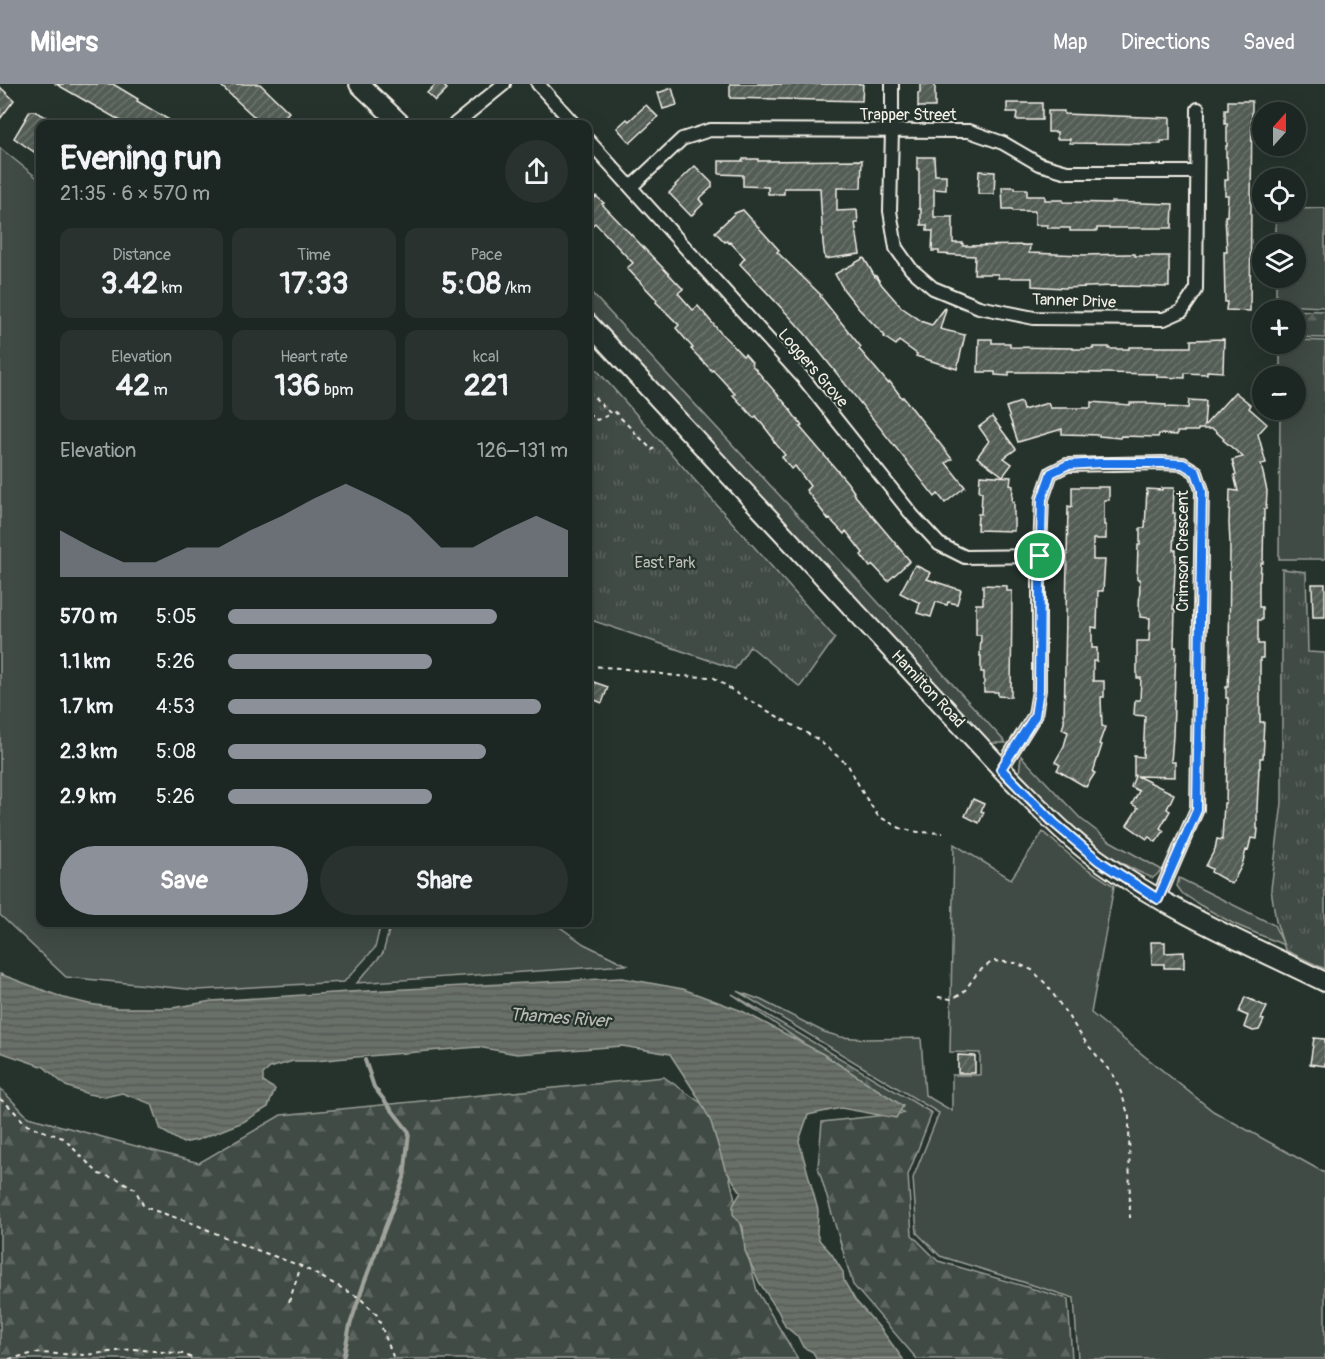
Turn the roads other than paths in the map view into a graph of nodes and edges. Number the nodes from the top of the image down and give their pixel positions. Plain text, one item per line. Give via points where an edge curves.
1 (358, 84) edge
2 (504, 84) edge
3 (538, 84) edge
4 (892, 84) edge
5 (1198, 108) dead end
6 (397, 120) edge
7 (460, 120) edge
8 (570, 120) edge
9 (892, 131) junction
10 (592, 144) edge
11 (1197, 172) junction
12 (631, 187) junction
13 (592, 327) edge
14 (1040, 556) junction
15 (1001, 769) junction
16 (1158, 899) junction
17 (1325, 982) edge

1 - 6 main road
2 - 7 street
3 - 8 street
4 - 9 street, Tanner Drive
5 - 11 street, Tanner Drive
9 - 11 street, Trapper Street via 969,131 1003,143 1039,164 1067,172
9 - 11 street, Tanner Drive via 890,211 896,249 911,269 933,288 979,307 1034,318 1164,319 1182,311 1196,290
9 - 12 street, Trapper Street via 710,130 681,139
10 - 12 street, Loggers Grove
12 - 14 street, Loggers Grove via 804,380 939,543 965,557
13 - 15 main road, Hamilton Road
14 - 15 street, Crimson Crescent via 1039,690 1035,716
14 - 16 street, Crimson Crescent via 1042,499 1051,473 1067,465 1162,463 1183,464 1196,472 1202,490 1197,810
15 - 16 main road, Hamilton Road via 1054,823 1099,861
16 - 17 main road, Hamilton Road

